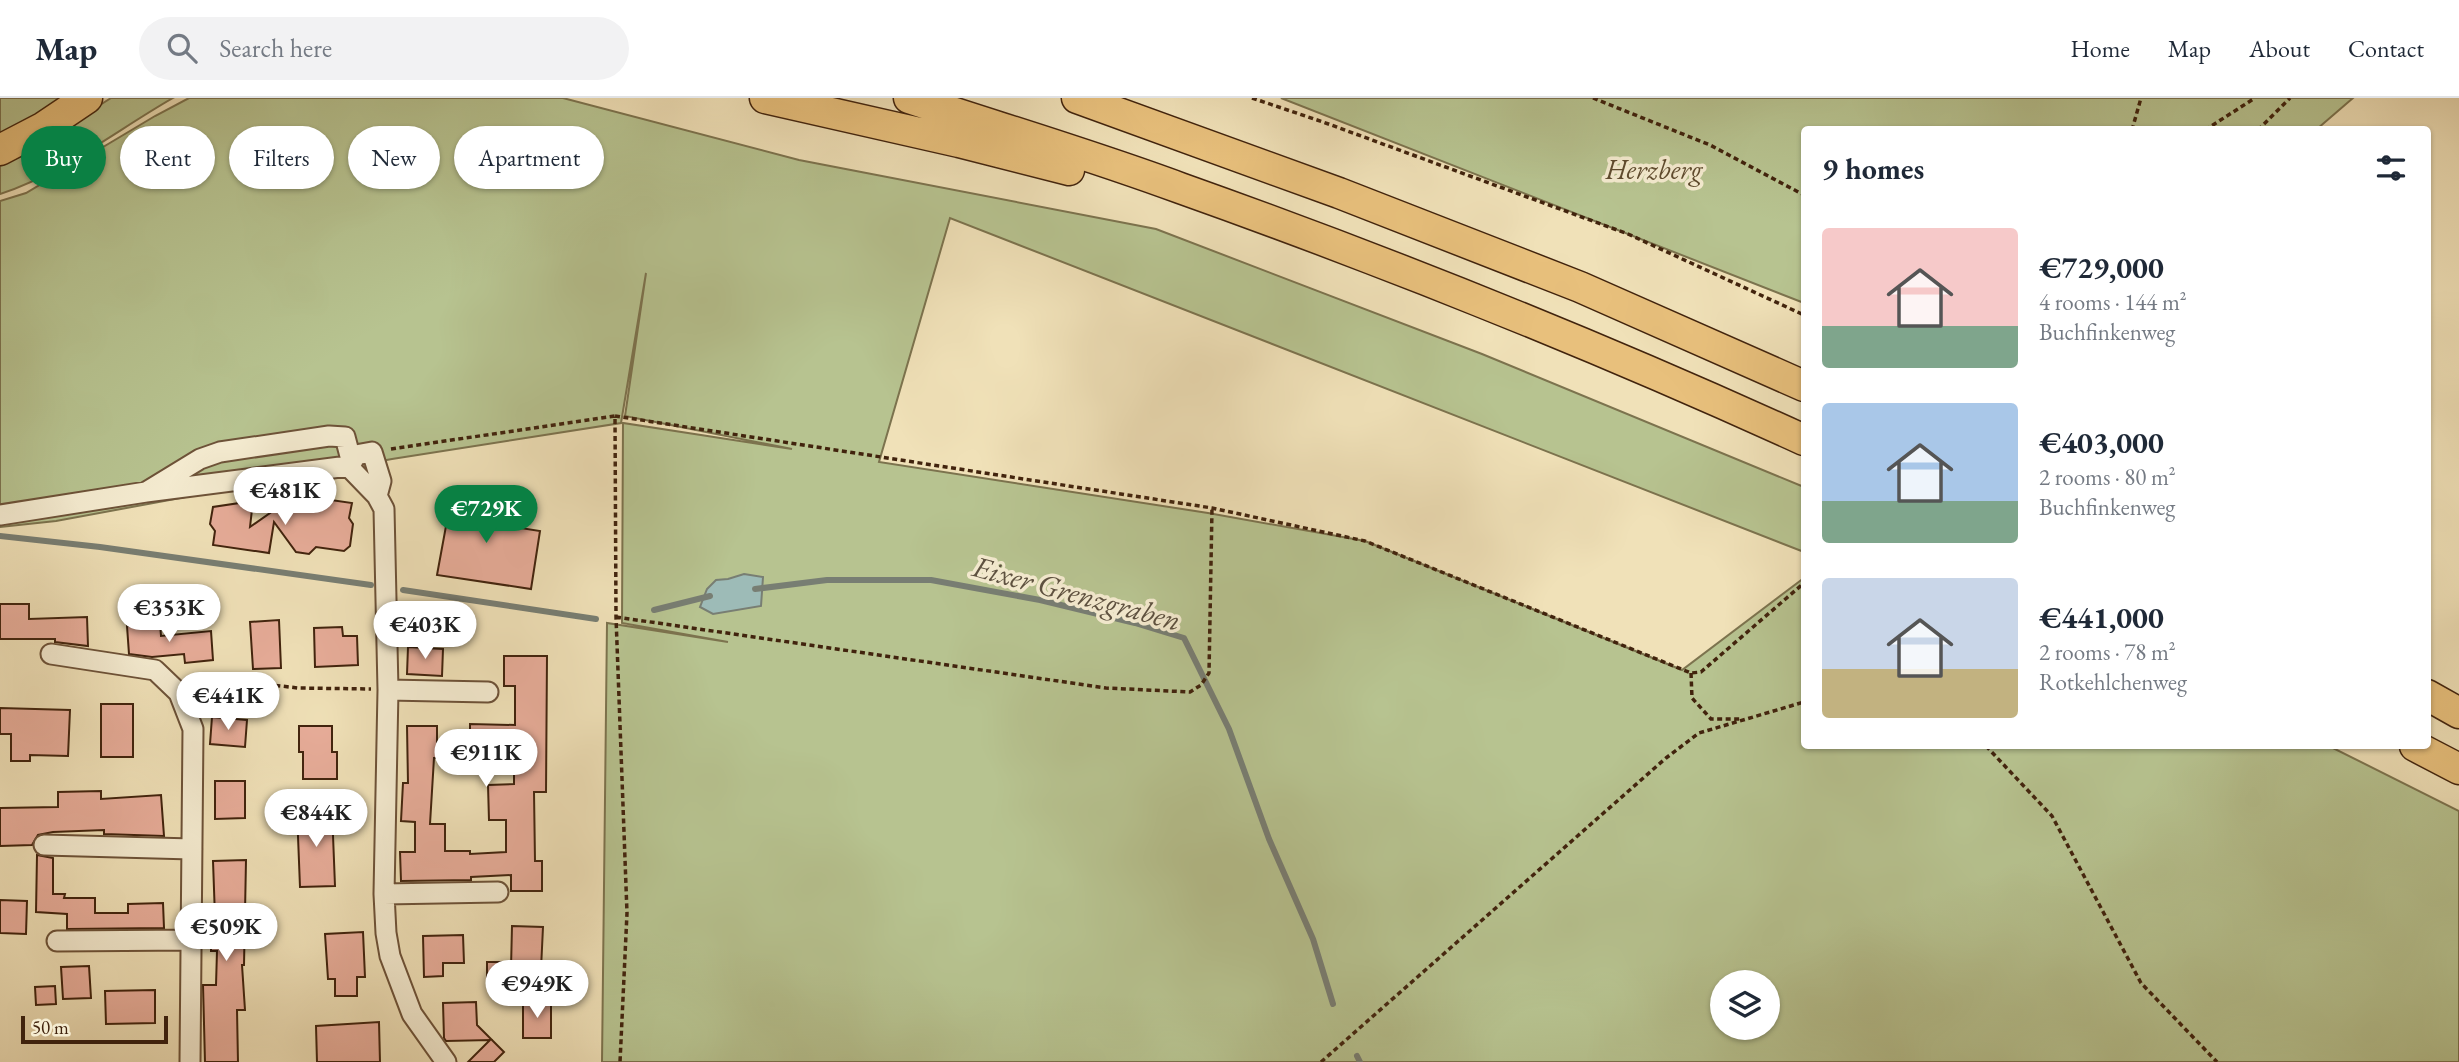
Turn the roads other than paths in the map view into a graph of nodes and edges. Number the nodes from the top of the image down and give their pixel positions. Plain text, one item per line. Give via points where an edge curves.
1 (87, 98) edge
2 (765, 98) edge
3 (909, 98) edge
4 (1077, 98) edge
5 (0, 150) edge
6 (1177, 186) junction
7 (1801, 385) edge
8 (1801, 439) edge
9 (349, 461) junction
10 (146, 492) junction
11 (377, 496) junction
12 (0, 515) edge
13 (51, 654) dead end
14 (388, 690) junction
15 (488, 692) dead end
16 (2431, 697) edge
17 (2459, 713) edge
18 (2421, 749) edge
19 (2459, 769) edge
20 (44, 845) dead end
21 (192, 849) junction
22 (498, 892) dead end
23 (384, 894) junction
24 (191, 940) junction
25 (57, 941) dead end
26 (190, 1062) edge
27 (446, 1062) edge

1 - 5 highway
2 - 6 highway via 1072,171
3 - 6 highway
4 - 7 highway via 1580,287
6 - 8 highway via 1336,245
9 - 10 street
9 - 10 street via 345,437 220,452
9 - 11 street
9 - 11 street via 372,452 381,481
10 - 12 street
11 - 14 street via 384,509 386,534
13 - 21 street via 155,670 179,693 193,729
14 - 15 street
14 - 23 street
16 - 17 highway
18 - 19 highway
20 - 21 street
21 - 24 street
22 - 23 street
23 - 27 street via 390,956 400,985 412,1014
24 - 25 street
24 - 26 street

